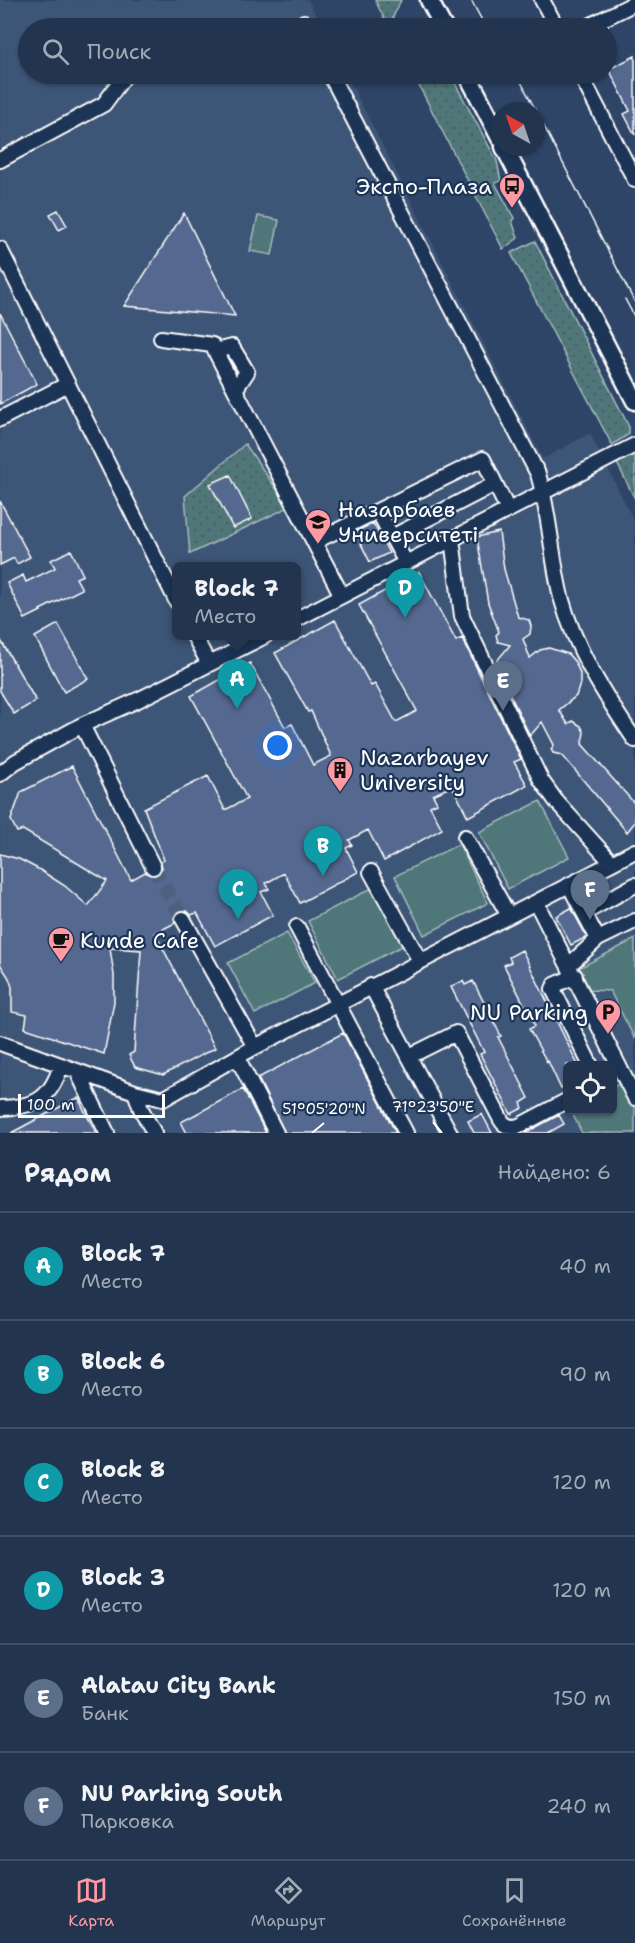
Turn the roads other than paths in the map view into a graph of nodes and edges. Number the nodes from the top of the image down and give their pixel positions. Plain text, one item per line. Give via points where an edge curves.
1 (429, 0) edge
2 (542, 0) edge
3 (635, 3) edge
4 (439, 18) edge
5 (552, 18) edge
6 (605, 18) edge
7 (119, 84) edge
8 (335, 84) edge
9 (472, 84) edge
10 (585, 84) edge
11 (491, 121) edge
12 (509, 156) edge
13 (0, 159) edge
14 (635, 180) edge
15 (0, 251) edge
16 (161, 338) dead end
17 (68, 384) junction
18 (635, 401) edge
19 (0, 419) edge
20 (635, 445) edge
21 (495, 484) junction
22 (543, 492) junction
23 (508, 510) junction
24 (378, 511) junction
25 (392, 537) junction
26 (452, 539) junction
27 (314, 542) junction
28 (406, 563) junction
29 (172, 592) edge
30 (342, 596) junction
31 (301, 617) edge
32 (196, 640) edge
33 (257, 640) edge
34 (209, 664) junction
35 (82, 725) junction
36 (635, 740) edge
37 (0, 774) edge
38 (465, 837) dead end
39 (635, 851) edge
40 (612, 863) junction
41 (153, 867) tunnel mouth
42 (371, 872) dead end
43 (570, 885) junction
44 (635, 885) edge
45 (536, 902) junction
46 (584, 913) junction
47 (509, 916) junction
48 (183, 919) tunnel mouth
49 (635, 921) edge
50 (297, 927) dead end
51 (597, 939) junction
52 (420, 961) junction
53 (572, 970) junction
54 (371, 986) junction
55 (338, 1003) junction
56 (0, 1043) edge
57 (255, 1047) junction
58 (410, 1056) junction
59 (237, 1057) junction
60 (589, 1061) edge
61 (61, 1065) junction
62 (77, 1071) junction
63 (135, 1092) junction
64 (635, 1098) edge
65 (563, 1102) edge
66 (0, 1109) edge
67 (146, 1118) junction
68 (107, 1133) edge
69 (154, 1133) edge
70 (168, 1133) edge
71 (276, 1133) edge
72 (405, 1133) edge
73 (450, 1133) edge

1 - 4 main road
2 - 5 street
3 - 6 street
7 - 13 street via 104,104
8 - 22 street via 533,463
9 - 11 main road
10 - 14 street
12 - 18 main road
15 - 17 street
16 - 27 street via 212,345
17 - 19 street
17 - 29 street
20 - 22 street
21 - 23 street
21 - 24 street via 483,459
21 - 25 street
22 - 23 street
22 - 36 street via 562,598 580,649
23 - 26 street
24 - 25 street
24 - 27 street
25 - 28 street
26 - 28 street
26 - 40 street via 462,616 541,780
27 - 30 street
28 - 30 street
30 - 31 street
32 - 34 street
33 - 34 street
34 - 35 street
35 - 37 street
35 - 41 street
38 - 47 street
39 - 40 street
40 - 43 street
42 - 52 street
43 - 45 street
43 - 46 street
44 - 46 street
45 - 47 street
45 - 53 street
46 - 51 street
47 - 52 street
48 - 57 street
49 - 51 street
50 - 55 street
51 - 53 street
52 - 54 street
53 - 60 street via 553,989
53 - 64 street
54 - 55 street
54 - 58 street
55 - 57 street
55 - 72 street
56 - 61 street
57 - 59 street
58 - 65 street via 456,1033 507,1126 519,1126
58 - 73 street
59 - 63 street via 163,1099
59 - 71 street
61 - 62 street
61 - 66 street via 56,1082 34,1104
62 - 63 street
62 - 68 street
63 - 67 street
67 - 69 street
67 - 70 street

